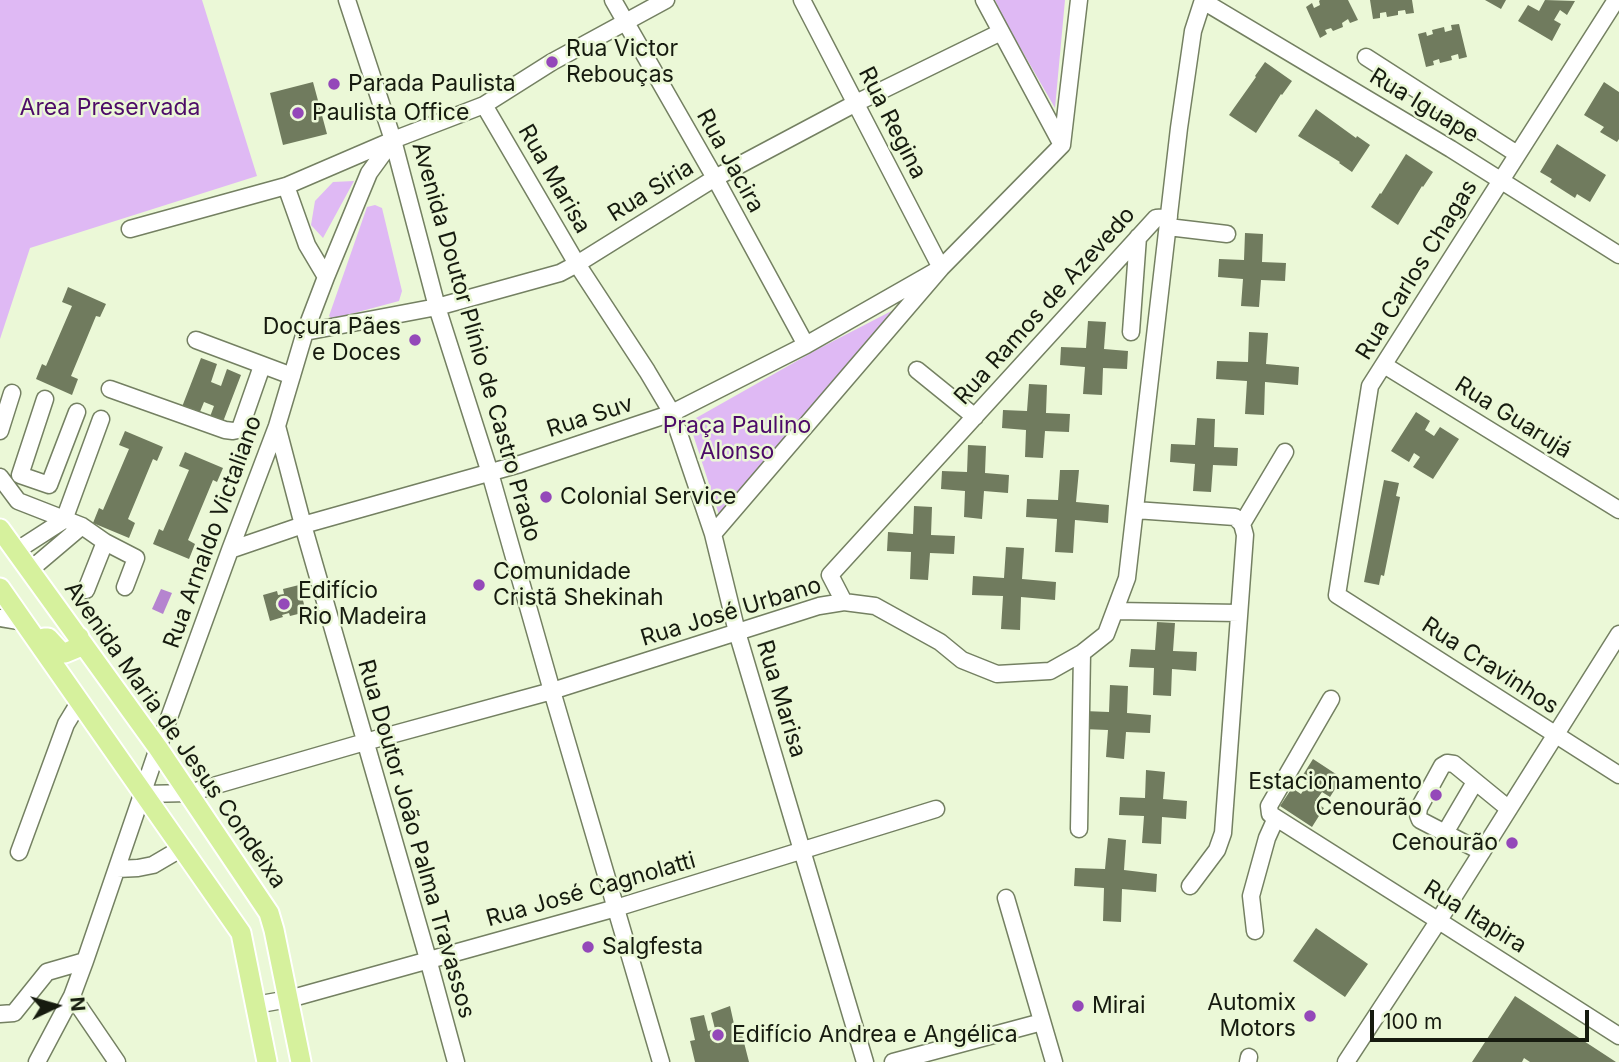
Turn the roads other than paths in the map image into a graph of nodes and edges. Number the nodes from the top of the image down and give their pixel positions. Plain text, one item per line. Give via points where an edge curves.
1 (347, 0) edge
2 (613, 0) edge
3 (666, 0) edge
4 (803, 0) edge
5 (984, 0) edge
6 (1079, 0) edge
7 (1203, 0) edge
8 (1616, 0) edge
9 (625, 22) junction
10 (1001, 32) junction
11 (1366, 57) dead end
12 (856, 103) junction
13 (484, 105) junction
14 (393, 139) junction
15 (1062, 145) junction
16 (1517, 154) junction
17 (715, 178) junction
18 (1501, 180) junction
19 (286, 186) junction
20 (1169, 222) junction
21 (130, 229) dead end
22 (1227, 234) dead end
23 (1138, 237) junction
24 (1619, 255) edge
25 (577, 264) junction
26 (941, 268) junction
27 (326, 277) junction
28 (437, 307) junction
29 (305, 332) junction
30 (1131, 332) dead end
31 (196, 340) dead end
32 (806, 345) junction
33 (1384, 365) junction
34 (262, 366) junction
35 (917, 370) dead end
36 (292, 376) junction
37 (110, 389) dead end
38 (12, 393) dead end
39 (45, 399) dead end
40 (76, 412) dead end
41 (672, 413) junction
42 (975, 417) junction
43 (101, 419) dead end
44 (277, 426) junction
45 (12, 436) edge
46 (1285, 452) dead end
47 (490, 473) junction
48 (0, 477) edge
49 (49, 485) junction
50 (74, 494) junction
51 (1135, 510) junction
52 (1619, 510) edge
53 (64, 520) junction
54 (1242, 524) junction
55 (303, 525) junction
56 (82, 526) junction
57 (0, 529) edge
58 (713, 534) junction
59 (105, 542) junction
60 (230, 550) junction
61 (16, 551) junction
62 (30, 570) junction
63 (125, 587) dead end
64 (0, 588) edge
65 (86, 590) dead end
66 (1337, 595) joint
67 (844, 602) junction
68 (1115, 611) junction
69 (1239, 613) junction
70 (0, 618) edge
71 (30, 630) junction
72 (737, 632) junction
73 (1619, 634) edge
74 (79, 637) junction
75 (1082, 653) junction
76 (552, 691) junction
77 (1331, 699) dead end
78 (80, 701) junction
79 (1555, 735) junction
80 (365, 742) junction
81 (159, 748) junction
82 (1619, 775) edge
83 (1475, 782) junction
84 (189, 793) junction
85 (144, 794) junction
86 (1508, 808) junction
87 (936, 809) dead end
88 (1273, 816) junction
89 (1079, 829) dead end
90 (1446, 833) junction
91 (182, 848) junction
92 (803, 850) junction
93 (19, 852) dead end
94 (1482, 852) junction
95 (117, 869) junction
96 (1190, 886) dead end
97 (1006, 898) dead end
98 (616, 908) junction
99 (1439, 920) junction
100 (1255, 931) dead end
101 (428, 959) junction
102 (85, 961) junction
103 (72, 996) junction
104 (289, 999) junction
105 (256, 1005) junction
106 (0, 1014) edge
107 (1042, 1022) junction
108 (1619, 1036) edge
109 (37, 1062) edge
110 (117, 1062) edge
111 (267, 1062) edge
112 (300, 1062) edge
113 (456, 1062) edge
114 (661, 1062) edge
115 (865, 1062) edge
116 (893, 1062) edge
117 (1054, 1062) edge
118 (1346, 1062) edge

1 - 14 street, Avenida Doutor Plínio de Castro Prado
2 - 9 street, Rua Jacira
3 - 9 street
4 - 12 street, Rua Regina
5 - 10 street
6 - 15 street
7 - 18 street, Rua Iguape
7 - 20 street, Rua Ramos de Azevedo via 1193,31
8 - 16 street, Rua Carlos Chagas
9 - 13 street
9 - 17 street, Rua Jacira
10 - 12 street, Rua Síria
10 - 15 street
11 - 16 street
12 - 17 street, Rua Síria
12 - 26 street, Rua Regina
13 - 14 street
13 - 25 street, Rua Marisa
14 - 19 street
14 - 27 street, Rua Arnaldo Victaliano via 369,173
14 - 28 street, Avenida Doutor Plínio de Castro Prado
15 - 26 street
16 - 18 street, Rua Carlos Chagas
17 - 25 street, Rua Síria
17 - 32 street, Rua Jacira
18 - 24 street, Rua Iguape
18 - 33 street, Rua Carlos Chagas
19 - 21 street
19 - 27 street via 307,245
20 - 22 street
20 - 23 street, Rua Ramos de Azevedo via 1156,218
20 - 51 street, Rua José Urbano
23 - 30 street
23 - 42 street, Rua Ramos de Azevedo
25 - 28 street, Rua Síria
25 - 41 street, Rua Marisa
26 - 32 street, Rua Suv
26 - 58 street
27 - 29 street, Rua Arnaldo Victaliano
28 - 29 street, Rua Síria
28 - 47 street, Avenida Doutor Plínio de Castro Prado
29 - 36 street, Rua Arnaldo Victaliano
31 - 34 street
32 - 41 street, Rua Suv
33 - 52 street, Rua Guarujá
33 - 66 street, Rua Carlos Chagas via 1370,386
34 - 36 street
34 - 37 street via 241,426 233,431
35 - 42 street
36 - 44 street, Rua Arnaldo Victaliano
38 - 45 street
39 - 45 street
40 - 49 street
41 - 47 street, Rua Suv
41 - 58 street, Rua Marisa
42 - 67 street, Rua Ramos de Azevedo via 830,575
43 - 50 street
44 - 55 street, Rua Doutor João Palma Travassos
44 - 60 street, Rua Arnaldo Victaliano
45 - 49 street via 20,475
46 - 54 street
47 - 55 street, Rua Suv
47 - 76 street, Avenida Doutor Plínio de Castro Prado
48 - 53 street via 18,501
49 - 50 street
50 - 53 street
51 - 54 street via 1235,517
51 - 68 street, Rua José Urbano via 1127,578
53 - 56 street
53 - 61 street
54 - 69 street
55 - 60 street, Rua Suv
55 - 80 street, Rua Doutor João Palma Travassos
56 - 59 street
56 - 62 street
57 - 61 main road, Avenida Maria de Jesus Condeixa
58 - 72 street, Rua Marisa
59 - 63 street via 136,558
59 - 65 street
60 - 81 street, Rua Arnaldo Victaliano
61 - 62 main road, Avenida Maria de Jesus Condeixa
62 - 74 main road, Avenida Maria de Jesus Condeixa
64 - 71 main road
66 - 79 street, Rua Cravinhos
67 - 72 street, Rua José Urbano
67 - 75 street, Rua José Urbano via 875,606 940,642 962,660 997,674 1050,671
68 - 69 street
68 - 75 street, Rua José Urbano via 1106,634
69 - 96 street via 1223,833 1217,850
70 - 71 street
71 - 74 main road via 65,653 77,648
71 - 78 main road
72 - 76 street, Rua José Urbano
72 - 92 street, Rua Marisa
73 - 79 street
74 - 81 main road, Avenida Maria de Jesus Condeixa
75 - 89 street
76 - 80 street, Rua José Urbano
76 - 98 street, Avenida Doutor Plínio de Castro Prado
77 - 88 street via 1269,806
78 - 85 main road
78 - 93 street via 66,724
79 - 82 street, Rua Cravinhos
79 - 86 street
80 - 84 street, Rua José Urbano
80 - 101 street, Rua Doutor João Palma Travassos
81 - 84 main road, Avenida Maria de Jesus Condeixa
81 - 85 street, Rua Arnaldo Victaliano
83 - 86 street
83 - 90 street
83 - 90 street via 1454,764 1442,766 1418,815
84 - 85 street, Rua José Urbano
84 - 104 main road, Avenida Maria de Jesus Condeixa via 269,913
85 - 91 main road
85 - 95 street, Rua Arnaldo Victaliano
86 - 94 street
87 - 92 street, Rua José Cagnolatti
88 - 99 street, Rua Itapira
88 - 100 street via 1251,896
90 - 94 street
91 - 95 street via 153,865
91 - 105 main road via 241,933
92 - 98 street, Rua José Cagnolatti
92 - 115 street, Rua Marisa
94 - 99 street
95 - 102 street, Rua Arnaldo Victaliano
97 - 107 street
98 - 101 street, Rua José Cagnolatti
98 - 114 street, Avenida Doutor Plínio de Castro Prado
99 - 108 street, Rua Itapira
99 - 118 street
101 - 104 street, Rua José Cagnolatti
101 - 113 street, Rua Doutor João Palma Travassos
102 - 103 street, Rua Arnaldo Victaliano
102 - 106 street via 47,972 14,1013
103 - 109 street, Rua Arnaldo Victaliano
103 - 110 street
104 - 105 street, Rua José Cagnolatti
104 - 112 main road, Avenida Maria de Jesus Condeixa
105 - 111 main road
107 - 116 street
107 - 117 street

